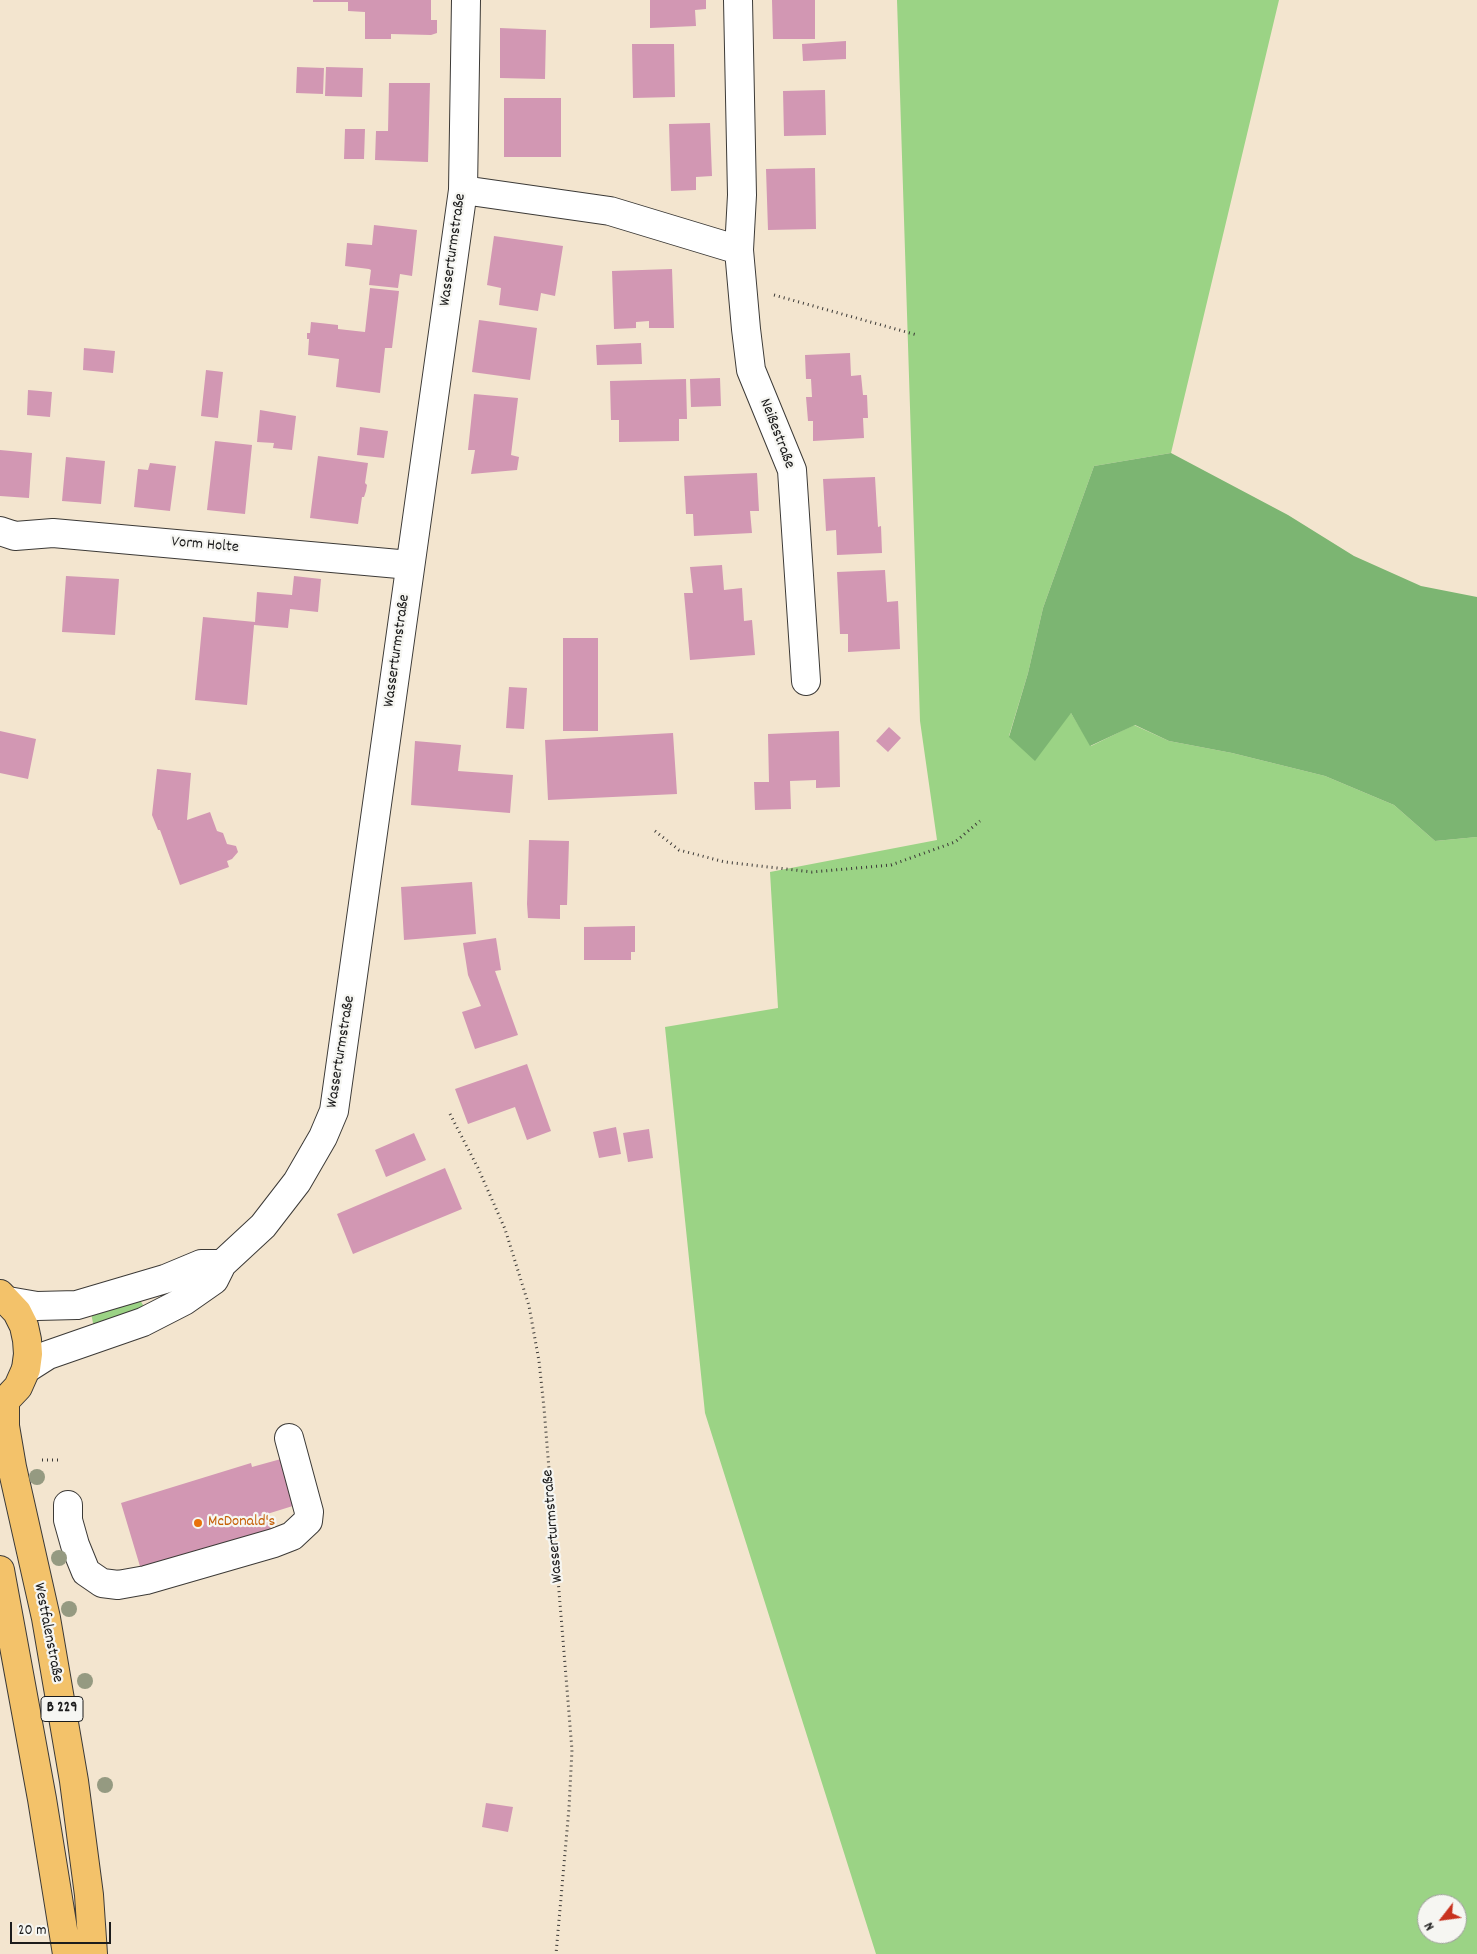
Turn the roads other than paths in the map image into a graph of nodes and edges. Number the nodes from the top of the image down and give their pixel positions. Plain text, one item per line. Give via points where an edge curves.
1 (466, 0) edge
2 (738, 0) edge
3 (463, 190) junction
4 (739, 250) junction
5 (0, 531) edge
6 (410, 565) junction
7 (806, 681) dead end
8 (222, 1264) junction
9 (4, 1297) edge
10 (26, 1368) junction
11 (2, 1404) edge
12 (290, 1438) dead end
13 (68, 1505) dead end
14 (0, 1570) edge
15 (67, 1954) edge
16 (93, 1954) edge

1 - 3 street, Wasserturmstraße
2 - 4 street, Neißestraße via 742,194
3 - 4 street via 610,211
3 - 6 street, Wasserturmstraße
4 - 7 street, Neißestraße via 751,370 792,470
5 - 6 street, Vorm Holte via 15,536 53,532
6 - 8 street, Wasserturmstraße via 334,1112 297,1182 263,1226
8 - 9 street via 202,1264 156,1282 77,1305 37,1306
8 - 10 street, Wasserturmstraße via 214,1280 184,1301 143,1322 48,1355
9 - 10 main road via 17,1312 28,1340
10 - 11 main road via 18,1387
11 - 16 main road, Westfalenstraße / B 229 via 12,1467 46,1618 74,1781
12 - 13 street via 309,1512 308,1521 292,1536 274,1544 146,1580 118,1585 102,1583 86,1572 68,1520
14 - 15 main road, B 229

